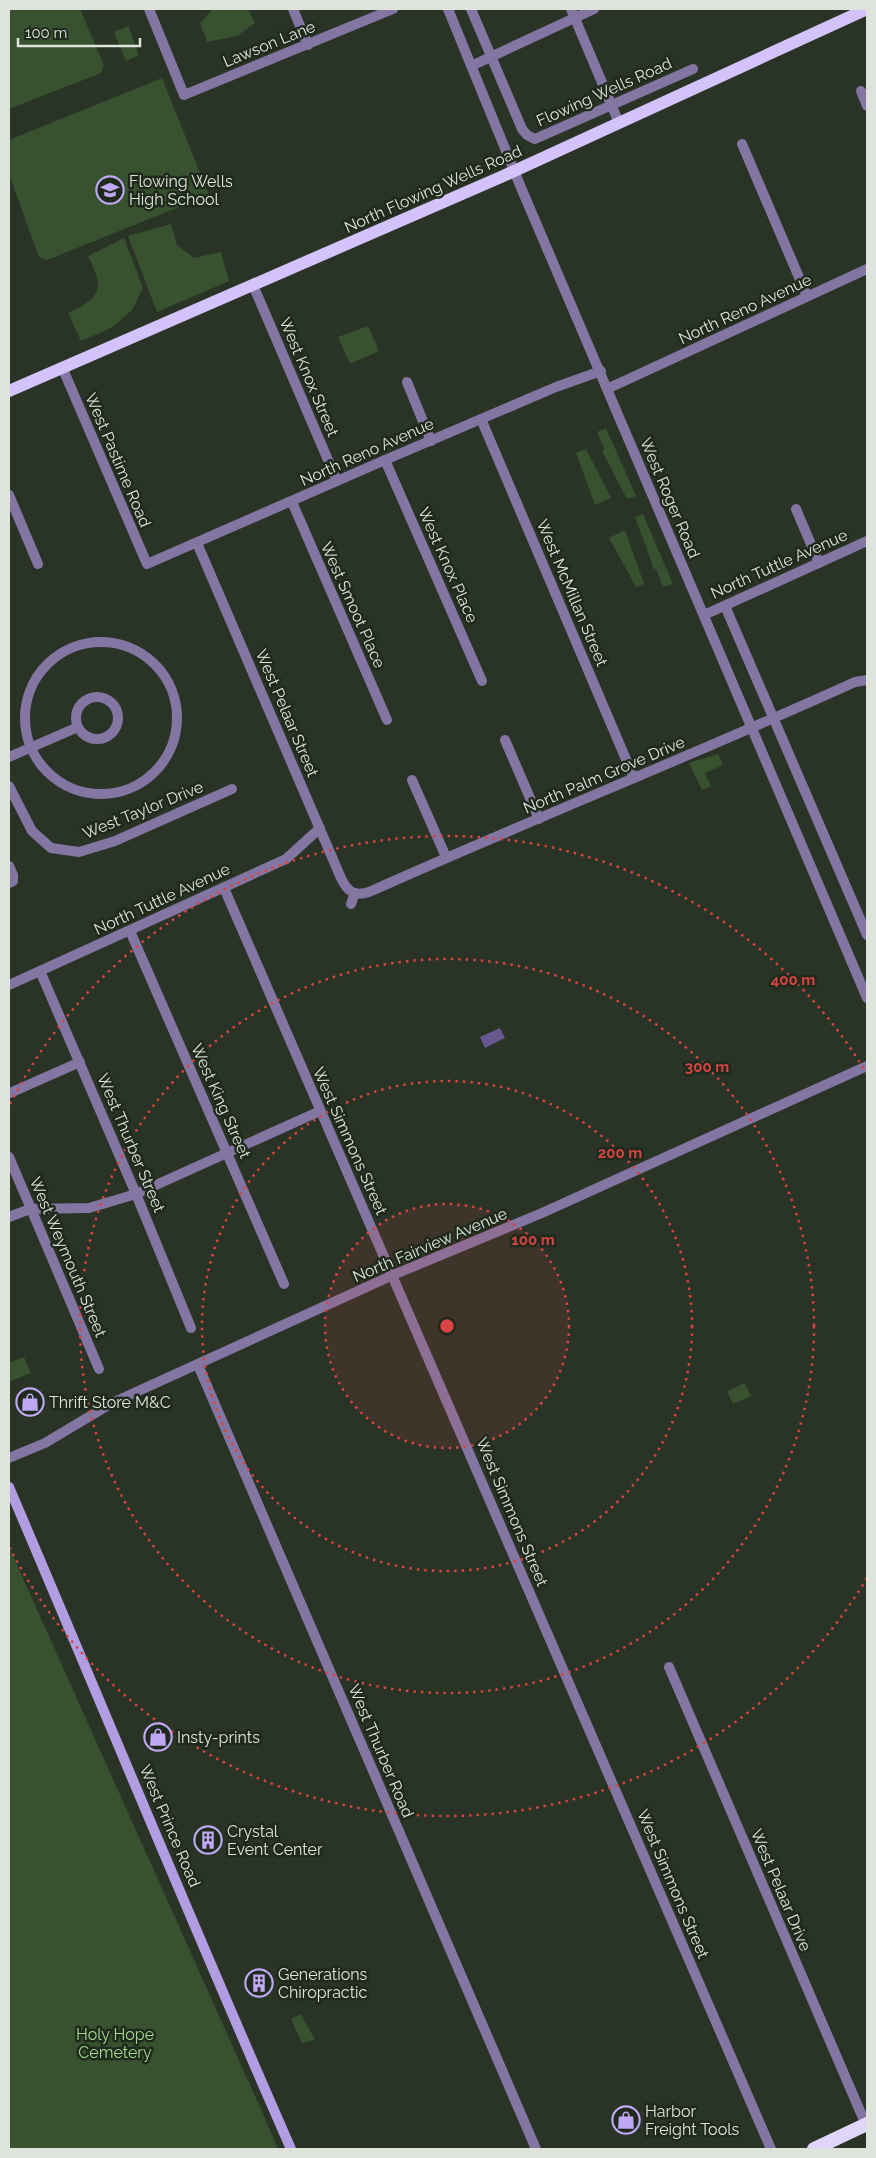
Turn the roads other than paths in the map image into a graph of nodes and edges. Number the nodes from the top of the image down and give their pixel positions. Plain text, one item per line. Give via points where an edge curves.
1 (149, 9) edge
2 (293, 9) edge
3 (393, 9) edge
4 (448, 9) edge
5 (471, 9) edge
6 (594, 9) edge
7 (867, 9) edge
8 (573, 13) edge
9 (308, 45) junction
10 (490, 57) junction
11 (471, 66) junction
12 (693, 69) dead end
13 (861, 91) dead end
14 (611, 104) junction
15 (867, 106) edge
16 (619, 123) junction
17 (742, 144) dead end
18 (515, 171) junction
19 (867, 269) edge
20 (253, 285) junction
21 (807, 296) junction
22 (62, 367) junction
23 (601, 370) junction
24 (406, 382) dead end
25 (609, 388) junction
26 (9, 391) edge
27 (481, 419) junction
28 (431, 441) junction
29 (386, 460) junction
30 (338, 480) junction
31 (9, 495) edge
32 (292, 502) junction
33 (796, 508) dead end
34 (867, 541) edge
35 (197, 543) junction
36 (819, 563) junction
37 (38, 564) dead end
38 (147, 564) joint
39 (725, 606) junction
40 (704, 615) junction
41 (867, 680) edge
42 (482, 682) dead end
43 (774, 719) junction
44 (387, 720) dead end
45 (78, 727) junction
46 (752, 729) junction
47 (505, 740) dead end
48 (31, 748) junction
49 (9, 757) edge
50 (634, 778) junction
51 (412, 780) dead end
52 (9, 786) edge
53 (232, 789) dead end
54 (11, 797) edge
55 (539, 819) junction
56 (320, 828) junction
57 (446, 857) junction
58 (9, 866) edge
59 (9, 884) edge
60 (224, 888) junction
61 (353, 897) joint
62 (130, 931) junction
63 (867, 935) edge
64 (40, 971) junction
65 (9, 985) edge
66 (867, 998) edge
67 (80, 1062) junction
68 (867, 1066) edge
69 (10, 1093) edge
70 (320, 1111) junction
71 (227, 1153) junction
72 (9, 1157) edge
73 (136, 1194) junction
74 (30, 1209) junction
75 (9, 1218) edge
76 (394, 1275) junction
77 (284, 1284) dead end
78 (191, 1328) dead end
79 (198, 1364) junction
80 (99, 1369) dead end
81 (9, 1458) edge
82 (9, 1487) edge
83 (669, 1667) dead end
84 (867, 2125) edge
85 (829, 2146) edge
86 (291, 2149) edge
87 (536, 2149) edge
88 (771, 2149) edge
89 (814, 2149) edge

1 - 9 street, Lawson Lane via 184,95
2 - 9 street
3 - 9 street, Lawson Lane
4 - 11 street, West Roger Road
5 - 10 street
6 - 8 street
7 - 16 main road, North Flowing Wells Road
8 - 10 street
8 - 14 street
10 - 11 street
10 - 14 street, Flowing Wells Road via 527,135 537,138
11 - 18 street, West Roger Road
12 - 14 street, Flowing Wells Road
13 - 15 street
14 - 16 street
16 - 18 main road, North Flowing Wells Road
17 - 21 street
18 - 20 main road, North Flowing Wells Road
18 - 23 street, West Roger Road
19 - 21 street, North Reno Avenue
20 - 22 main road, North Flowing Wells Road
20 - 30 street, West Knox Street
21 - 25 street, North Reno Avenue
22 - 26 main road, North Flowing Wells Road
22 - 38 street, West Pastime Road
23 - 25 street, West Roger Road
23 - 27 street, North Reno Avenue
24 - 28 street
25 - 40 street, West Roger Road
27 - 28 street, North Reno Avenue
27 - 50 street, West McMillan Street
28 - 29 street, North Reno Avenue
29 - 30 street, North Reno Avenue
29 - 42 street, West Knox Place
30 - 32 street, North Reno Avenue
31 - 37 street
32 - 35 street, North Reno Avenue
32 - 44 street, West Smoot Place
33 - 36 street
34 - 36 street, North Tuttle Avenue
35 - 38 street, North Reno Avenue
35 - 56 street, West Pelaar Street
36 - 39 street, North Tuttle Avenue
39 - 40 street, North Tuttle Avenue
39 - 43 street
40 - 46 street, West Roger Road
41 - 43 street, North Palm Grove Drive via 855,682
43 - 46 street, North Palm Grove Drive
43 - 63 street
45 - 45 street via 78,709 86,700 98,698 109,701 117,711 115,730 105,738 87,736
45 - 48 street
46 - 50 street, North Palm Grove Drive
46 - 66 street, West Roger Road
47 - 55 street
48 - 48 street via 44,768 61,784 82,792 98,795 140,783 155,771 170,750 177,729 176,704 169,682 153,661 126,645 91,642 70,648 42,670 31,689 26,710
48 - 49 street
50 - 55 street, North Palm Grove Drive
51 - 57 street
52 - 54 street, West Taylor Drive
53 - 54 street, West Taylor Drive via 115,841 79,852 51,848 32,831
55 - 57 street, North Palm Grove Drive
56 - 60 street, North Tuttle Avenue via 286,859
56 - 61 street, West Pelaar Street via 344,885
57 - 61 street, North Palm Grove Drive
58 - 59 street via 14,875
60 - 62 street, North Tuttle Avenue
60 - 70 street, West Simmons Street
62 - 64 street, North Tuttle Avenue
62 - 71 street, West King Street
64 - 65 street, North Tuttle Avenue
64 - 67 street, West Thurber Street
67 - 69 street
67 - 73 street, West Thurber Street
68 - 76 street, North Fairview Avenue via 524,1221
70 - 71 street
70 - 76 street, West Simmons Street
71 - 73 street
71 - 77 street, West King Street
72 - 74 street, West Weymouth Street
73 - 74 street via 89,1208
73 - 78 street, West Thurber Street
74 - 75 street
74 - 80 street, West Weymouth Street
76 - 79 street, North Fairview Avenue
76 - 88 street, West Simmons Street
79 - 81 street, North Fairview Avenue via 112,1403 45,1443
79 - 87 street, West Thurber Road
82 - 86 main road, West Prince Road
83 - 84 street, West Pelaar Drive
84 - 85 highway
85 - 89 highway

